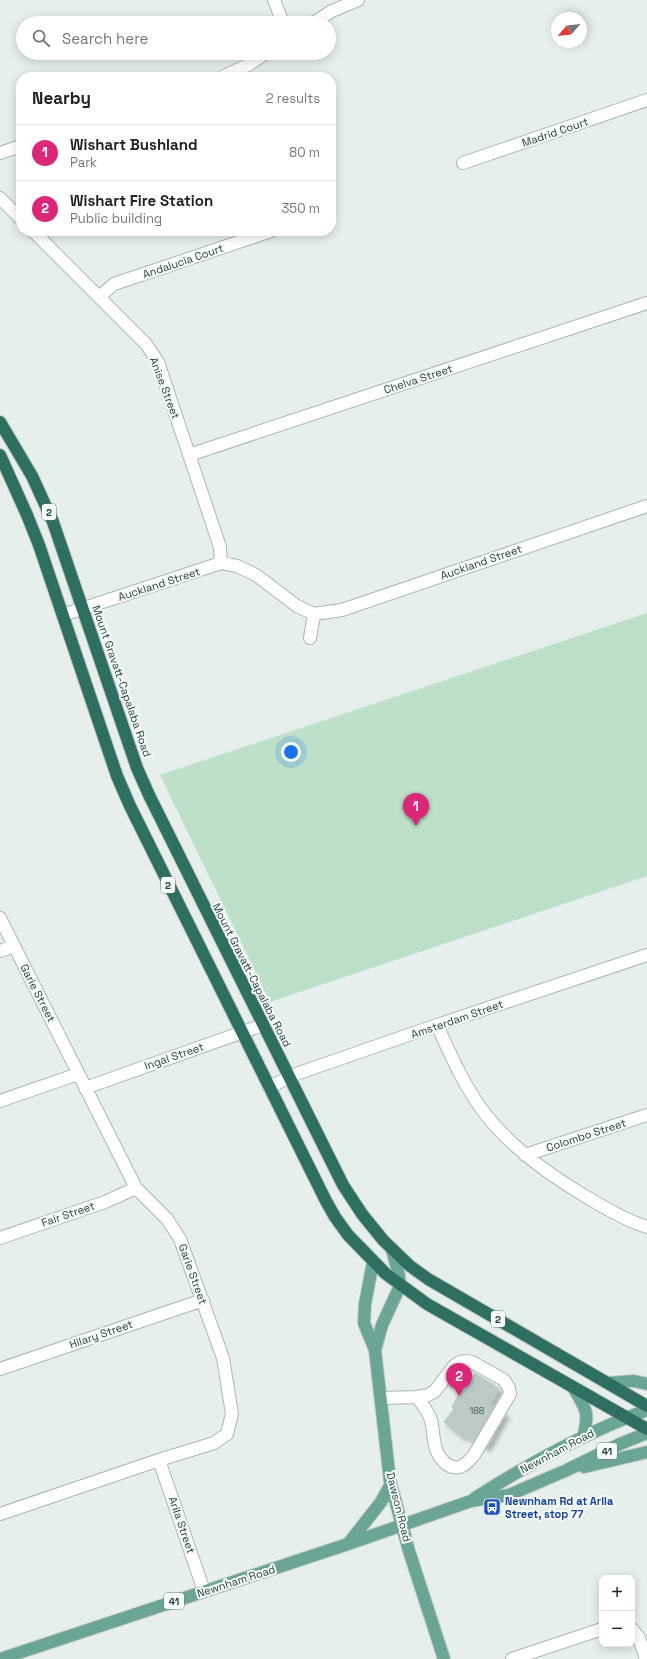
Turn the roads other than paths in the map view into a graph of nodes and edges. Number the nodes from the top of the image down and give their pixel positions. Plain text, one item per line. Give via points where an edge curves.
1 (274, 0) edge
2 (358, 0) edge
3 (280, 16) edge
4 (324, 16) edge
5 (256, 60) edge
6 (233, 72) edge
7 (647, 100) edge
8 (16, 148) edge
9 (0, 153) edge
10 (463, 163) dead end
11 (0, 198) edge
12 (16, 214) edge
13 (38, 236) edge
14 (256, 236) edge
15 (99, 297) junction
16 (647, 303) edge
17 (0, 422) edge
18 (189, 455) junction
19 (0, 456) edge
20 (647, 506) edge
21 (221, 563) junction
22 (84, 609) junction
23 (314, 614) junction
24 (63, 616) junction
25 (310, 638) dead end
26 (0, 918) edge
27 (14, 946) junction
28 (0, 951) edge
29 (647, 955) edge
30 (263, 1025) junction
31 (437, 1025) junction
32 (242, 1033) junction
33 (78, 1074) junction
34 (289, 1077) junction
35 (268, 1087) junction
36 (85, 1088) junction
37 (0, 1101) edge
38 (647, 1115) edge
39 (524, 1155) junction
40 (136, 1188) junction
41 (647, 1227) edge
42 (0, 1238) edge
43 (392, 1250) junction
44 (373, 1262) junction
45 (400, 1286) junction
46 (203, 1300) junction
47 (375, 1350) junction
48 (0, 1369) edge
49 (608, 1383) junction
50 (647, 1384) edge
51 (573, 1387) junction
52 (417, 1397) junction
53 (381, 1398) junction
54 (647, 1406) edge
55 (647, 1410) edge
56 (626, 1417) junction
57 (647, 1429) edge
58 (647, 1433) edge
59 (583, 1437) junction
60 (647, 1452) edge
61 (159, 1460) junction
62 (567, 1470) junction
63 (391, 1484) junction
64 (471, 1501) junction
65 (0, 1514) edge
66 (402, 1525) junction
67 (348, 1544) junction
68 (204, 1591) junction
69 (599, 1630) edge
70 (635, 1633) edge
71 (0, 1659) edge
72 (444, 1659) edge
73 (512, 1659) edge
74 (646, 1659) edge

1 - 3 street
2 - 4 street
5 - 6 street
7 - 10 street, Madrid Court
8 - 9 street
11 - 12 street
13 - 15 street, Anise Street
14 - 15 street, Andalucia Court via 114,284
15 - 18 street, Anise Street via 146,344 158,362
16 - 18 street, Chelva Street
17 - 22 highway, Mount Gravatt-Capalaba Road / 2 via 44,500
18 - 21 street, Anise Street via 220,547
19 - 24 highway, 2 via 27,515
20 - 23 street, Auckland Street via 342,610
21 - 22 street, Auckland Street
21 - 23 street via 237,566 256,575 298,606
22 - 24 street, Auckland Street
22 - 30 highway, Mount Gravatt-Capalaba Road / 2 via 135,762 149,795
23 - 25 street
24 - 32 highway, 2 via 117,776
26 - 27 street, Garie Street
27 - 28 street
27 - 33 street, Garie Street
29 - 31 street, Amsterdam Street
30 - 32 street, Ingal Street
30 - 34 highway, Mount Gravatt-Capalaba Road / 2
31 - 34 street, Amsterdam Street
31 - 39 street via 457,1068 478,1104
32 - 35 highway, 2
32 - 36 street, Ingal Street
33 - 36 street, Garie Street
33 - 37 street
34 - 35 street, Amsterdam Street
34 - 43 highway, Mount Gravatt-Capalaba Road / 2 via 343,1185 362,1214
35 - 44 highway, 2 via 335,1217
36 - 40 street, Garie Street
38 - 39 street, Colombo Street
39 - 41 street via 610,1211
40 - 42 street, Fair Street via 105,1202
40 - 46 street, Garie Street via 167,1219 180,1238
43 - 45 main road
43 - 49 highway, Mount Gravatt-Capalaba Road / 2 via 410,1266 446,1290
44 - 45 highway, 2
44 - 47 main road, Dawson Road via 364,1323
45 - 47 main road, Dawson Road via 382,1326
45 - 51 highway, 2 via 426,1304
46 - 48 street, Hilary Street
46 - 61 street, Garie Street via 223,1358 232,1414 231,1425 227,1434 214,1443
47 - 53 main road, Dawson Road
49 - 50 main road via 634,1381
49 - 54 highway, Mount Gravatt-Capalaba Road / 2
51 - 56 highway, 2
51 - 59 main road via 586,1411
52 - 52 street via 428,1412 435,1446 444,1462 460,1467 474,1455 510,1394 504,1380 472,1362 460,1362 435,1391
52 - 53 street
53 - 63 main road, Dawson Road
55 - 56 main road, Newnham Road / 41
56 - 57 highway, 2
56 - 59 main road, Newnham Road / 41
58 - 62 main road, Newnham Road / 41
59 - 64 main road, Newnham Road / 41 via 503,1480
60 - 62 main road
61 - 65 street, Garie Street
61 - 68 street, Arila Street
62 - 64 main road, Newnham Road / 41 via 509,1494
63 - 66 main road, Dawson Road
63 - 67 main road via 381,1502
64 - 66 main road, Newnham Road / 41
66 - 67 main road, Newnham Road / 41
66 - 72 main road, Dawson Road
67 - 68 main road, Newnham Road / 41
68 - 71 main road, Newnham Road / 41
69 - 73 street
70 - 74 street

